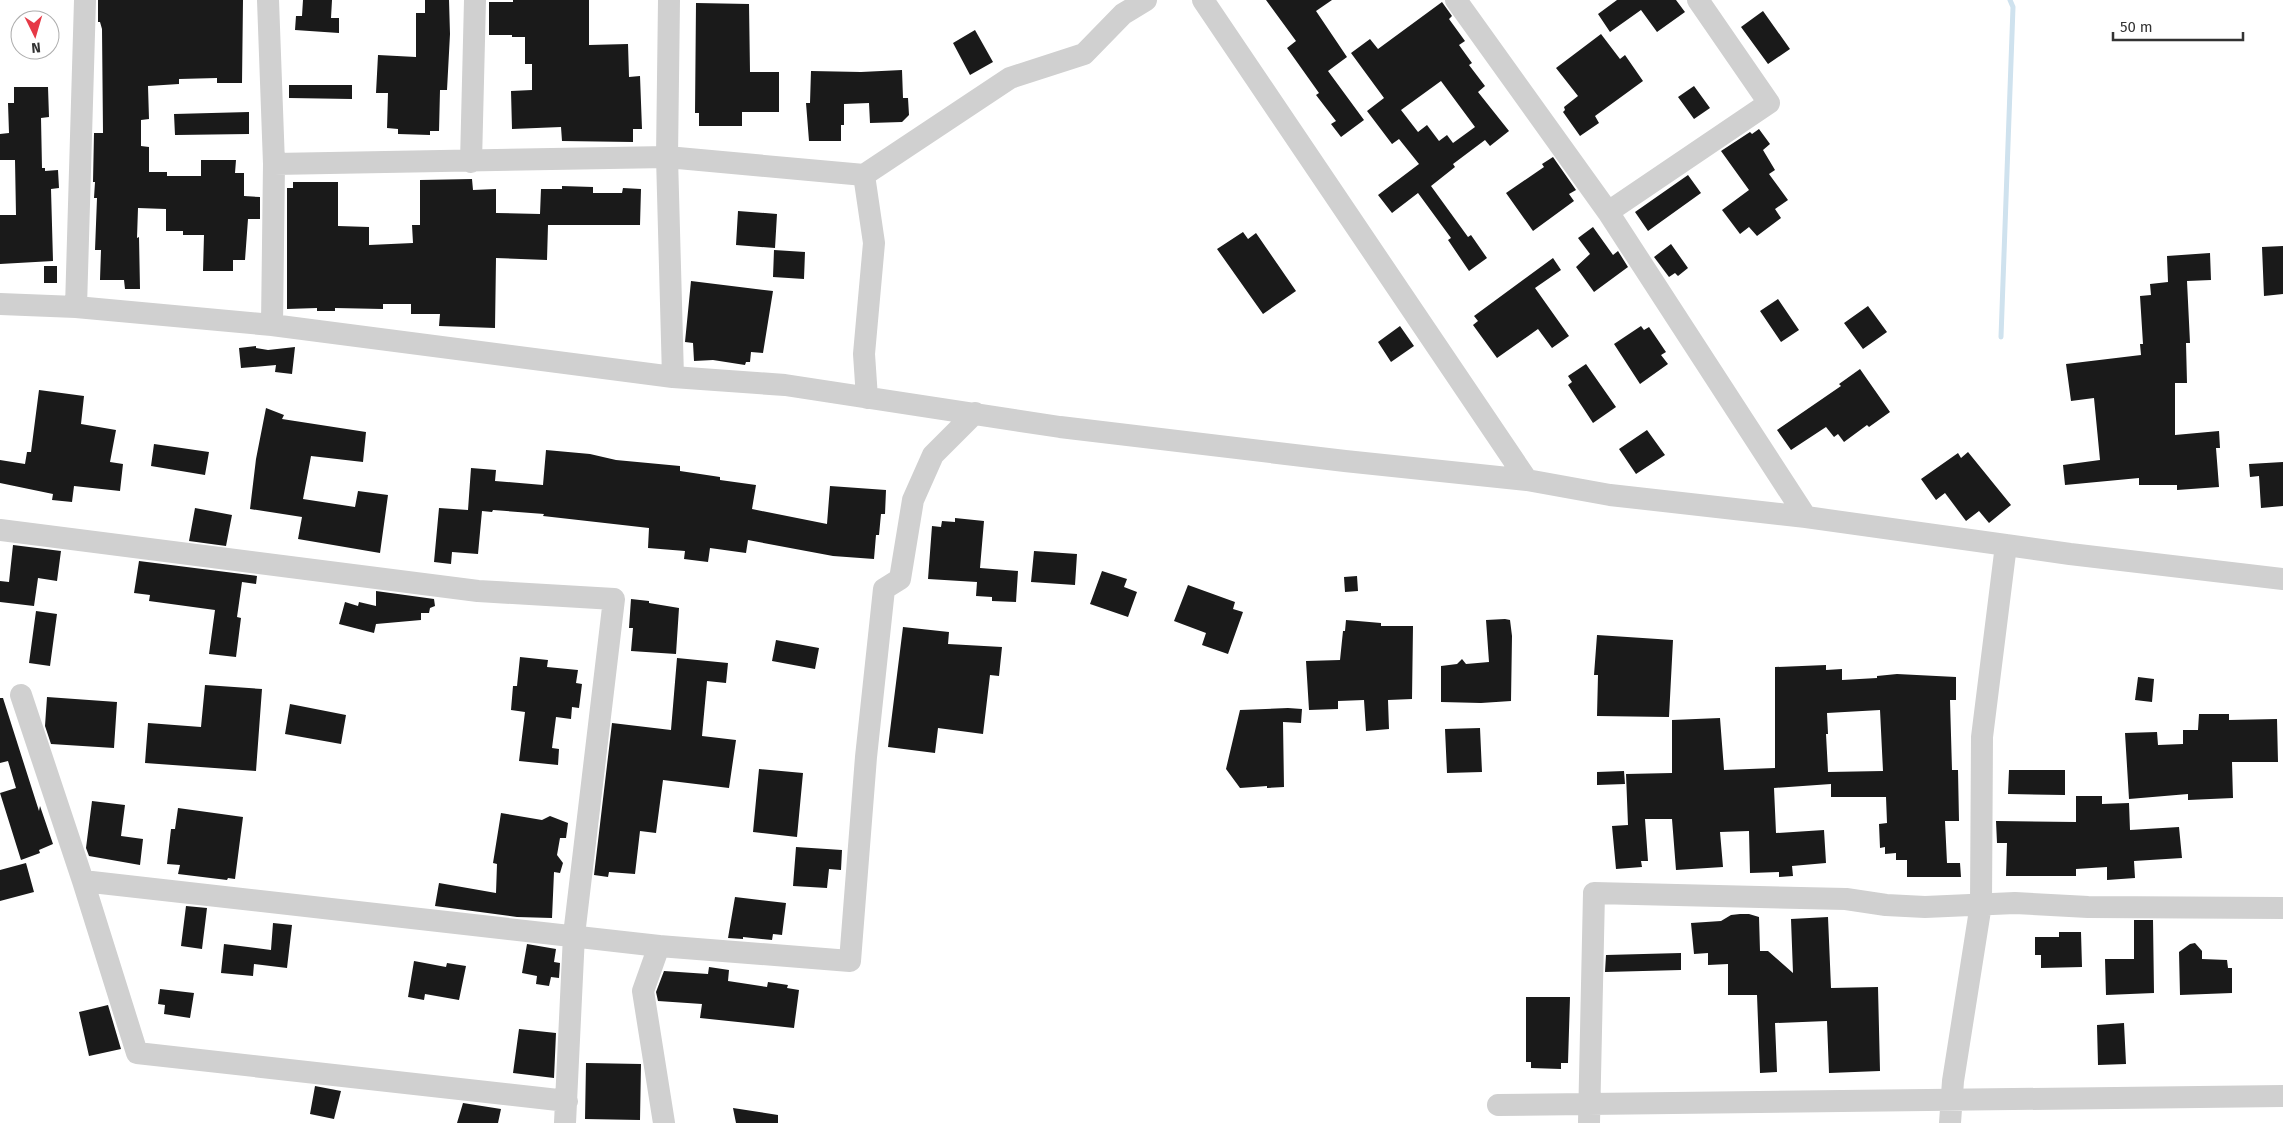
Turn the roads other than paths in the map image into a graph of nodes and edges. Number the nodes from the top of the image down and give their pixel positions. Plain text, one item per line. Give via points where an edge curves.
1 (85, 0) edge
2 (268, 0) edge
3 (475, 0) edge
4 (669, 0) edge
5 (1146, 0) edge
6 (1203, 0) edge
7 (1456, 0) edge
8 (1698, 0) edge
9 (667, 157) junction
10 (471, 162) junction
11 (274, 164) junction
12 (864, 175) junction
13 (1608, 212) junction
14 (0, 304) edge
15 (76, 307) junction
16 (272, 325) junction
17 (673, 376) junction
18 (867, 398) junction
19 (975, 413) junction
20 (1527, 480) junction
21 (1806, 517) junction
22 (0, 530) edge
23 (2006, 545) junction
24 (2283, 579) edge
25 (21, 695) dead end
26 (83, 881) junction
27 (1982, 904) junction
28 (2283, 908) edge
29 (574, 935) junction
30 (659, 946) junction
31 (2283, 1096) edge
32 (1952, 1100) junction
33 (1498, 1105) dead end
34 (566, 1112) edge
35 (1589, 1113) edge
36 (664, 1123) edge
37 (1950, 1123) edge

1 - 15 street
2 - 11 street
3 - 10 street
4 - 9 street
5 - 12 street via 1123,14 1084,54 1010,78
6 - 20 street
7 - 13 street
8 - 13 street via 1768,103
9 - 10 street
9 - 12 street
9 - 17 street
10 - 11 street
11 - 16 street
12 - 18 street via 874,243 864,354
13 - 21 street
14 - 15 street
15 - 16 street
16 - 17 street
17 - 18 street via 784,385
18 - 19 street
19 - 20 street via 1060,427
19 - 30 street via 933,455 913,500 900,579 884,589 866,757 850,960
20 - 21 street via 1610,495
21 - 23 street
22 - 29 street via 478,591 614,599
23 - 24 street
23 - 27 street via 1982,737
25 - 26 street
26 - 29 street
26 - 34 street via 137,1053
27 - 28 street
27 - 32 street
27 - 35 street via 1925,907 1846,899 1594,893
29 - 30 street
29 - 34 street
30 - 36 street via 644,991
31 - 32 street
32 - 35 street
32 - 37 street
33 - 35 street

